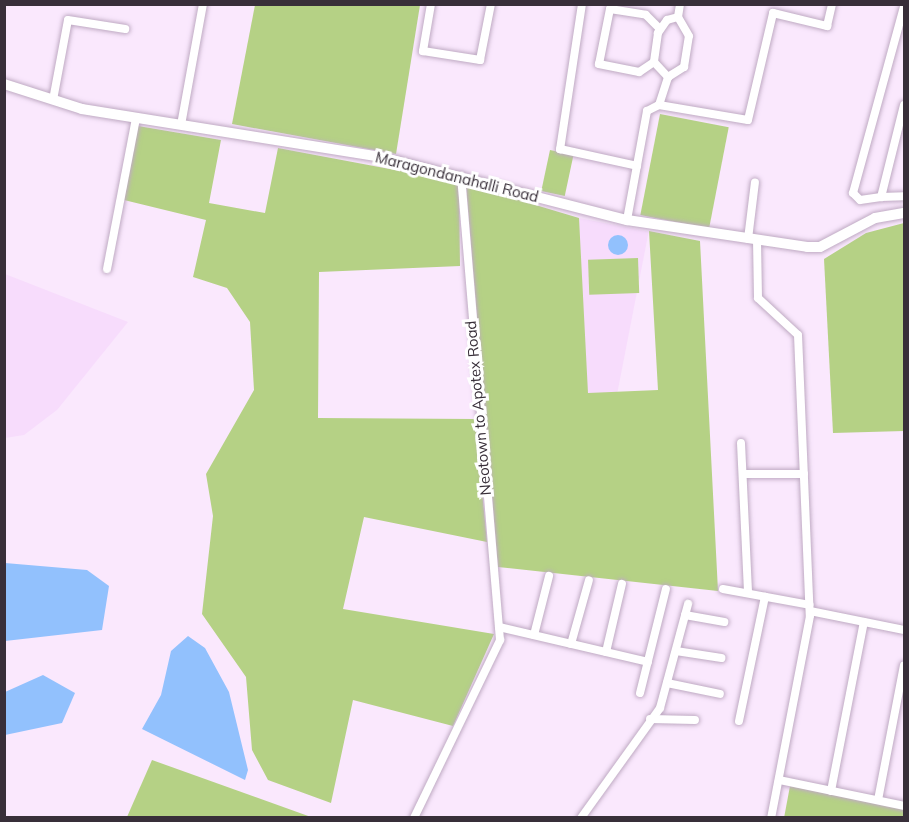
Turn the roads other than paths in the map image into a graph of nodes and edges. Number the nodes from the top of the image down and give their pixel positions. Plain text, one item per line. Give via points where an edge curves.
1 (203, 4) edge
2 (431, 4) edge
3 (491, 4) edge
4 (582, 4) edge
5 (680, 4) edge
6 (832, 4) edge
7 (904, 7) edge
8 (678, 17) junction
9 (659, 28) junction
10 (125, 29) dead end
11 (901, 33) edge
12 (654, 62) junction
13 (668, 77) junction
14 (4, 84) edge
15 (53, 100) junction
16 (659, 105) junction
17 (904, 105) edge
18 (136, 118) junction
19 (181, 125) junction
20 (637, 166) junction
21 (461, 176) junction
22 (755, 182) dead end
23 (904, 196) edge
24 (881, 197) junction
25 (904, 213) edge
26 (627, 220) junction
27 (753, 239) junction
28 (107, 269) dead end
29 (741, 443) dead end
30 (743, 474) junction
31 (804, 474) junction
32 (549, 576) dead end
33 (589, 580) dead end
34 (622, 584) dead end
35 (666, 589) dead end
36 (723, 589) dead end
37 (748, 593) junction
38 (765, 597) junction
39 (688, 604) dead end
40 (810, 608) junction
41 (685, 615) junction
42 (724, 622) dead end
43 (864, 622) junction
44 (499, 627) junction
45 (904, 630) edge
46 (534, 635) junction
47 (571, 644) junction
48 (676, 651) junction
49 (606, 652) junction
50 (721, 658) dead end
51 (648, 662) junction
52 (904, 664) edge
53 (667, 683) junction
54 (640, 693) dead end
55 (720, 694) dead end
56 (650, 718) junction
57 (695, 720) dead end
58 (739, 721) dead end
59 (778, 780) junction
60 (831, 791) junction
61 (878, 800) junction
62 (904, 806) edge
63 (414, 818) edge
64 (581, 818) edge
65 (771, 818) edge

1 - 19 street
2 - 3 street via 423,51 480,60
4 - 20 street via 560,149
5 - 8 street
6 - 16 street via 827,26 773,13 748,120
7 - 11 street
8 - 9 street
8 - 13 street via 689,36 684,68
9 - 12 street
9 - 12 street via 646,15 610,9 600,64 639,72
10 - 15 street via 68,20
11 - 24 street via 853,193 860,200
12 - 13 street
13 - 16 street
14 - 15 street, Maragondanahalli Road
15 - 18 street, Maragondanahalli Road
16 - 20 street via 647,111
17 - 24 street
18 - 19 street, Maragondanahalli Road
18 - 28 street
19 - 21 street, Maragondanahalli Road via 377,156
20 - 26 street
21 - 26 street, Maragondanahalli Road
21 - 44 street, Neotown to Apotex Road
22 - 27 street
23 - 24 street
25 - 27 street, Maragondanahalli Road via 875,218 820,247
26 - 27 street, Maragondanahalli Road
27 - 31 street via 758,298 798,335
29 - 30 street
30 - 31 street
30 - 37 street
31 - 40 street
32 - 46 street
33 - 47 street
34 - 49 street
35 - 51 street
36 - 37 street
37 - 38 street
38 - 40 street
38 - 58 street
39 - 41 street
40 - 43 street
40 - 59 street
41 - 42 street
41 - 48 street
43 - 45 street
43 - 60 street
44 - 46 street
44 - 63 street, Neotown to Apotex Road via 500,640
46 - 47 street
47 - 49 street
48 - 50 street
48 - 53 street
49 - 51 street
51 - 54 street
52 - 61 street
53 - 55 street
53 - 56 street via 660,708
56 - 57 street
56 - 64 street
59 - 60 street
59 - 65 street
60 - 61 street
61 - 62 street

